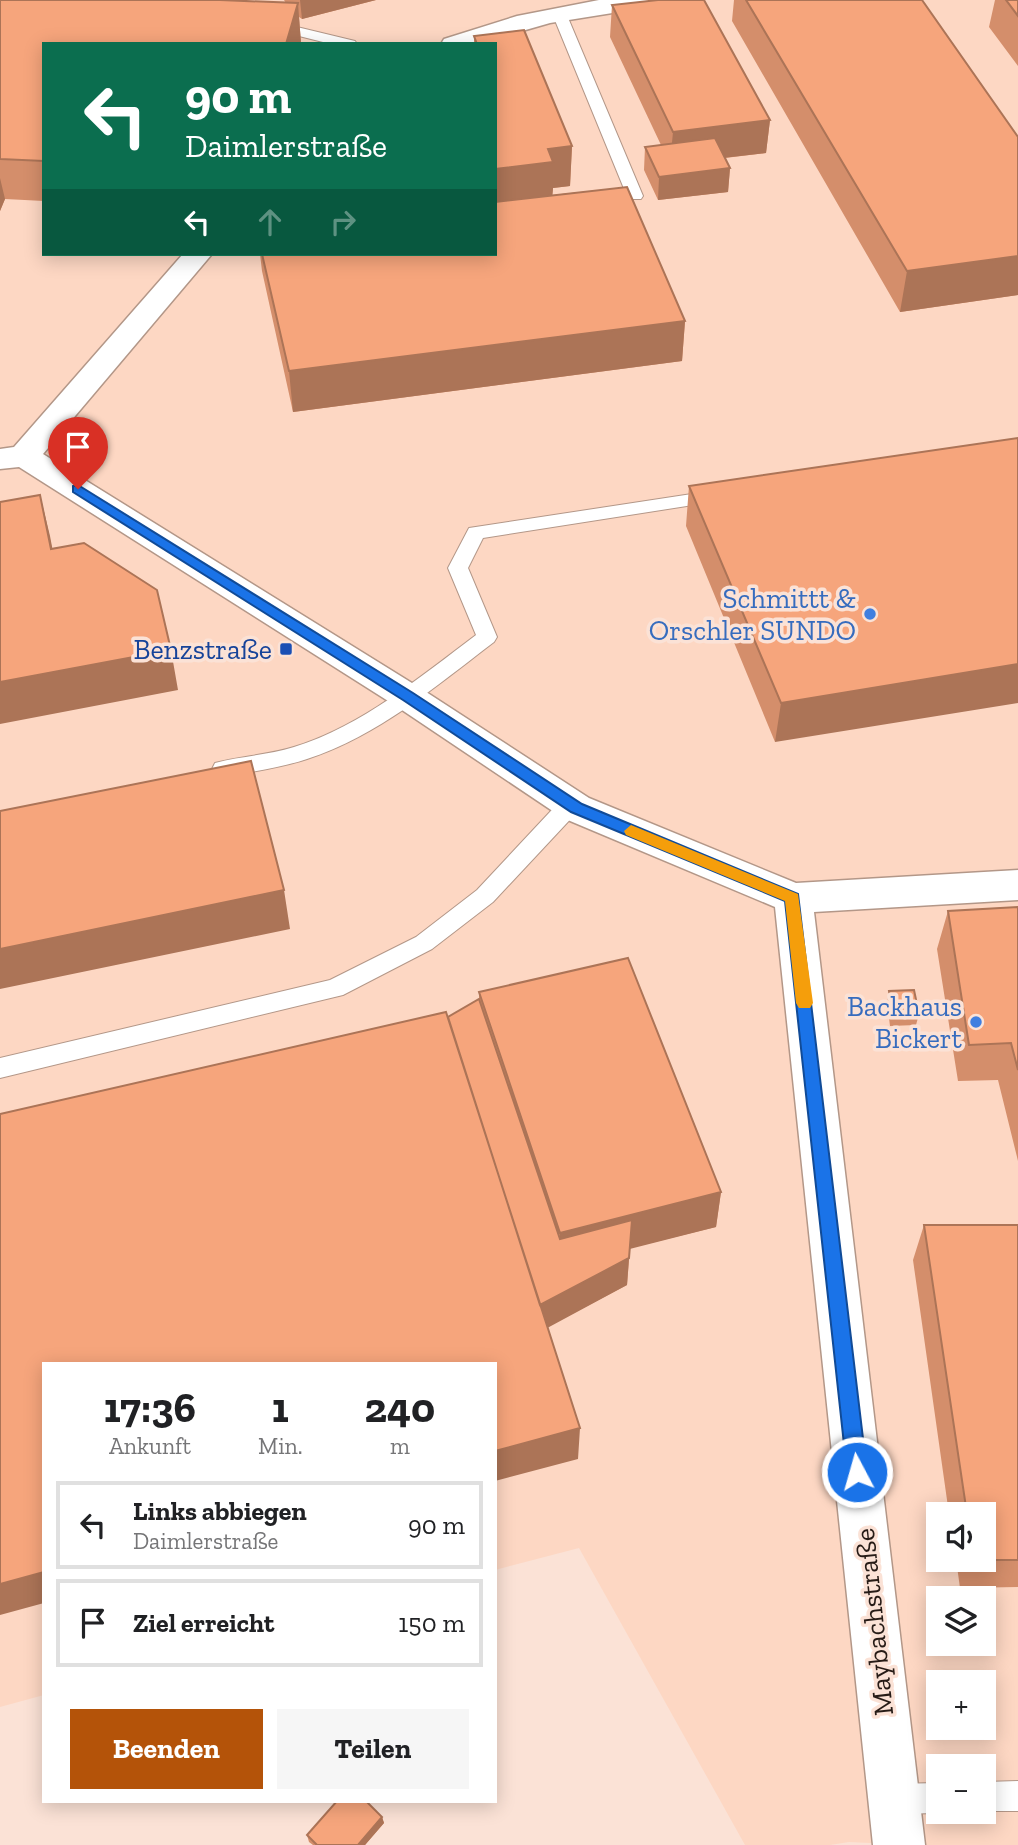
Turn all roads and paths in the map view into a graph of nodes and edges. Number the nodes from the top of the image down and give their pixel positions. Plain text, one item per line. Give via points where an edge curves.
1 (650, 0) edge
2 (265, 8) edge
3 (559, 13) junction
4 (342, 42) edge
5 (458, 42) edge
6 (635, 196) dead end
7 (196, 256) edge
8 (12, 457) edge
9 (735, 494) edge
10 (408, 697) junction
11 (205, 773) edge
12 (570, 804) junction
13 (1018, 885) edge
14 (793, 898) junction
15 (0, 1068) edge
16 (1018, 1796) edge
17 (996, 1797) edge
18 (926, 1798) edge
19 (894, 1799) junction
20 (899, 1845) edge

1 - 3 street
2 - 4 lane via 269,24
3 - 5 street via 489,29
3 - 6 lane
7 - 8 street
8 - 10 street
9 - 10 lane via 476,533 458,568 487,637
10 - 11 lane via 360,727 301,753
10 - 12 street
12 - 14 street
12 - 15 lane via 485,897 424,943 334,988
13 - 14 street
14 - 19 street, Maybachstraße
16 - 17 lane
18 - 19 lane
19 - 20 street, Maybachstraße

